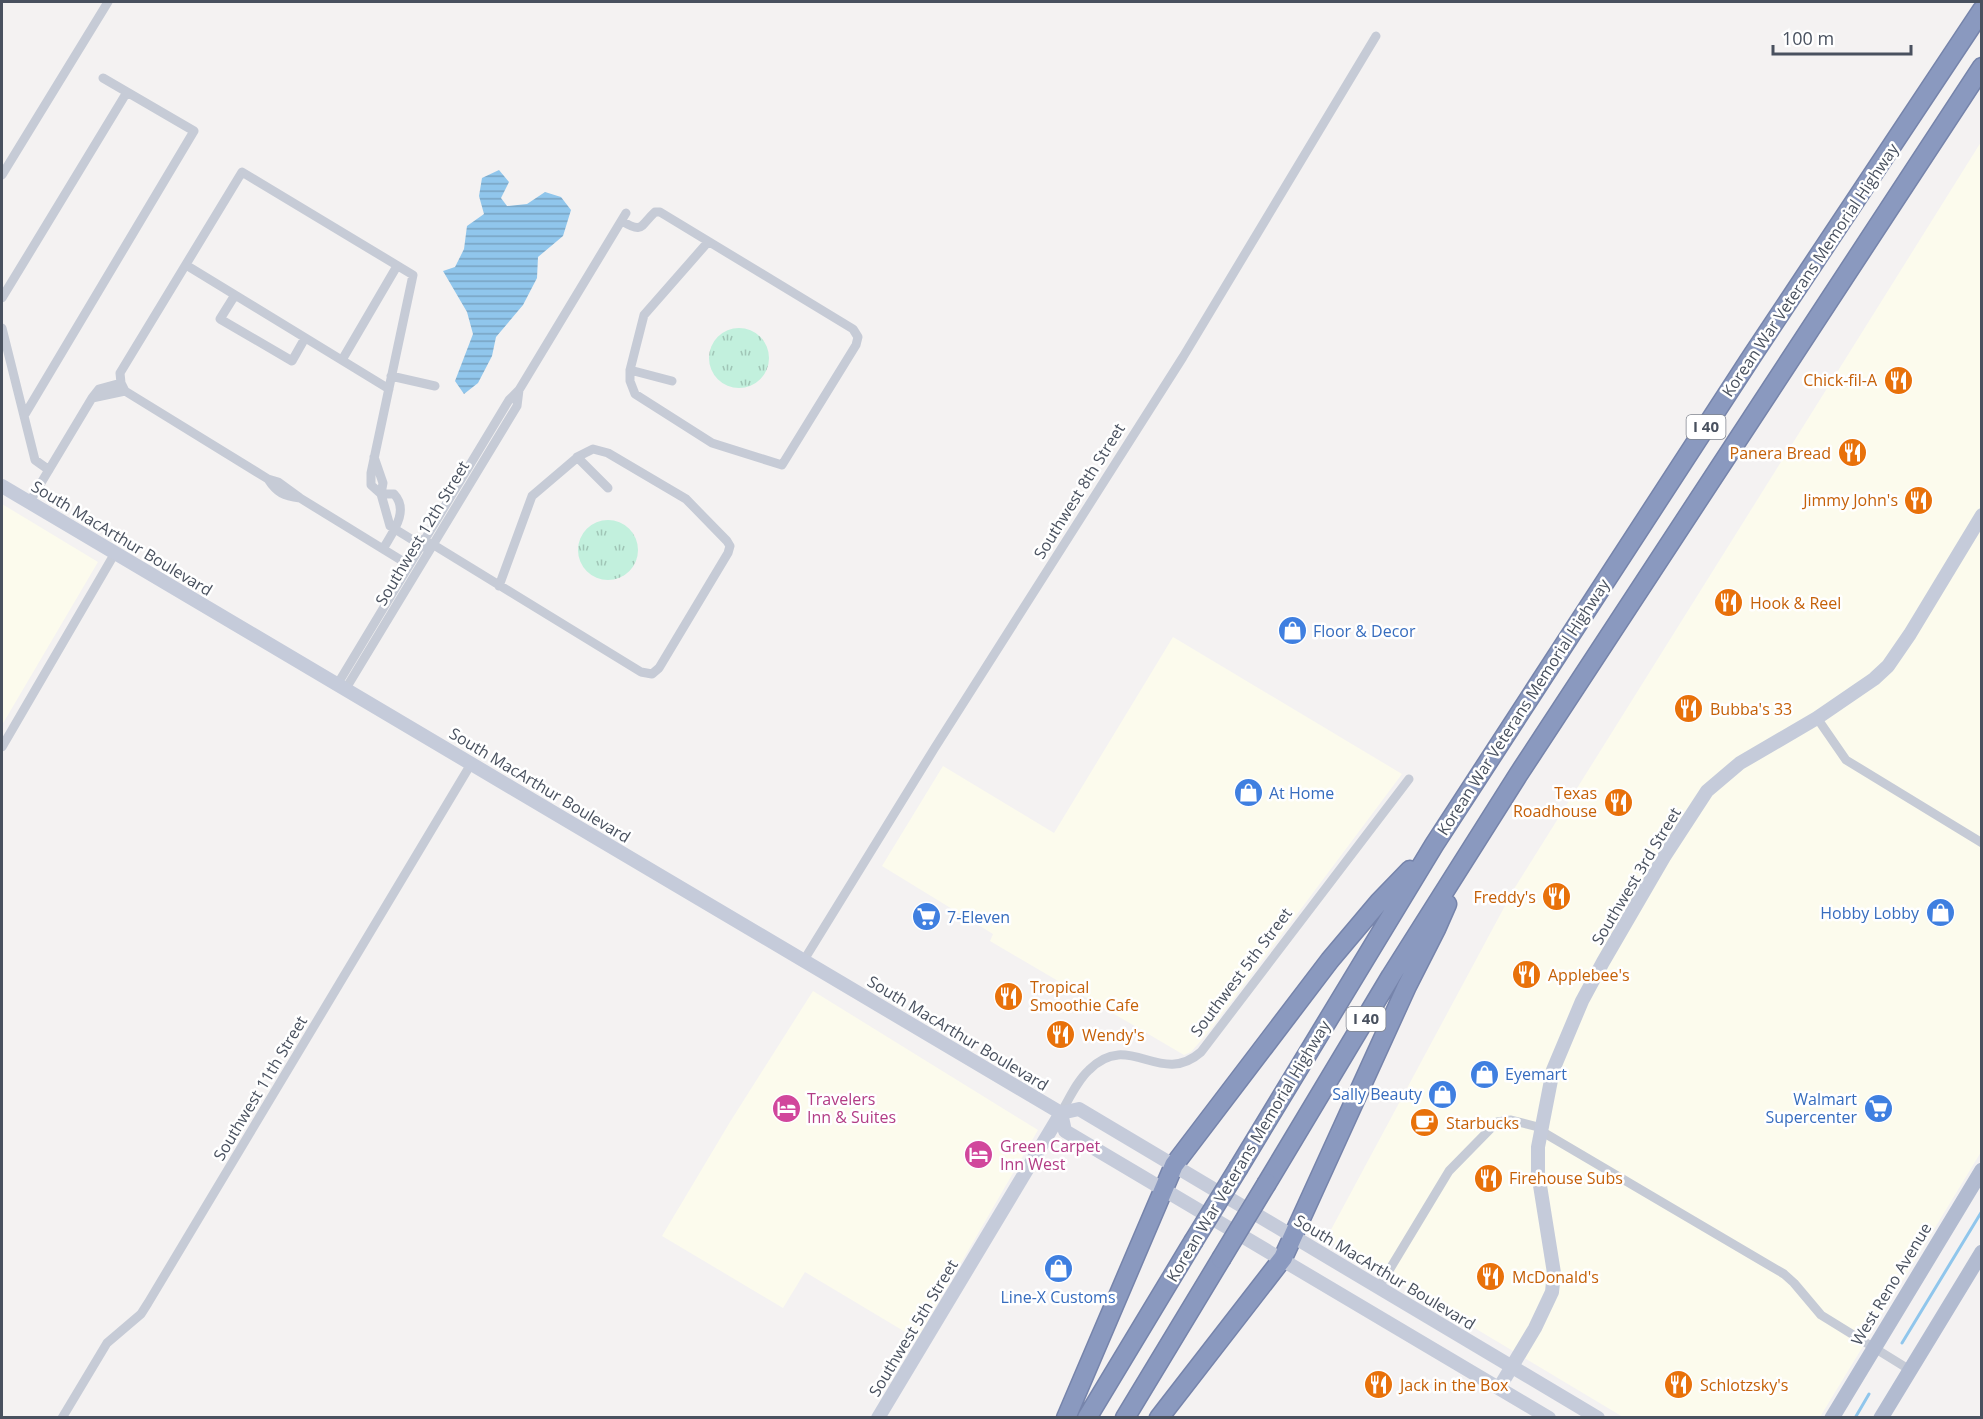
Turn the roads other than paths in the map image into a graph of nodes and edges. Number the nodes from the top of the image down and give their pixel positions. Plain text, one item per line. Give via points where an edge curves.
1 (108, 2) edge
2 (1982, 10) edge
3 (1376, 36) dead end
4 (1982, 67) edge
5 (103, 78) dead end
6 (127, 92) junction
7 (2, 175) edge
8 (708, 242) junction
9 (186, 265) junction
10 (397, 266) junction
11 (235, 295) junction
12 (2, 298) edge
13 (2, 328) edge
14 (306, 338) junction
15 (342, 360) junction
16 (630, 370) junction
17 (391, 376) junction
18 (672, 381) dead end
19 (435, 386) dead end
20 (123, 387) junction
21 (389, 389) junction
22 (24, 416) junction
23 (577, 457) junction
24 (49, 470) junction
25 (2, 486) edge
26 (608, 489) dead end
27 (381, 494) junction
28 (29, 502) junction
29 (1982, 515) edge
30 (395, 529) junction
31 (427, 545) junction
32 (383, 549) junction
33 (115, 553) junction
34 (409, 565) junction
35 (499, 586) junction
36 (341, 687) junction
37 (1817, 718) junction
38 (2, 747) edge
39 (471, 764) junction
40 (1409, 779) dead end
41 (1982, 843) edge
42 (1434, 845) junction
43 (1467, 855) junction
44 (804, 960) junction
45 (1061, 1113) junction
46 (1542, 1130) junction
47 (1174, 1165) junction
48 (1982, 1170) edge
49 (1164, 1189) junction
50 (1293, 1236) junction
51 (1982, 1252) edge
52 (1283, 1258) junction
53 (1379, 1287) junction
54 (1873, 1348) junction
55 (1512, 1367) junction
56 (1910, 1370) junction
57 (1499, 1388) junction
58 (62, 1418) edge
59 (878, 1418) edge
60 (1066, 1418) edge
61 (1087, 1418) edge
62 (1125, 1418) edge
63 (1159, 1418) edge
64 (1549, 1418) edge
65 (1598, 1418) edge
66 (1832, 1418) edge
67 (1881, 1418) edge

1 - 7 street
2 - 42 highway, Korean War Veterans Memorial Highway / I 40
3 - 44 street, Southwest 8th Street via 1183,357
4 - 43 highway, Korean War Veterans Memorial Highway / I 40
5 - 6 street
6 - 12 street
6 - 22 street via 194,131
8 - 16 street via 644,315
8 - 16 street via 853,329 858,337 856,345 782,465 712,443 635,394
8 - 31 street, Southwest 12th Street via 660,212 635,229 624,217 519,390 517,406
9 - 10 street via 242,172
9 - 11 street
9 - 20 street via 120,373
10 - 15 street
10 - 17 street via 413,275
11 - 14 street
11 - 14 street via 220,319 292,361
13 - 22 street
14 - 15 street
15 - 21 street
16 - 18 street
17 - 19 street
17 - 21 street
20 - 24 street via 92,398
20 - 32 street via 268,479 284,496 300,498
21 - 27 street via 374,457 383,483
22 - 24 street via 35,460
23 - 26 street
23 - 35 street via 532,496
23 - 35 street via 600,449 686,499 727,541 728,554 652,674 641,672
24 - 28 street
25 - 28 main road, South MacArthur Boulevard
27 - 30 street via 390,526
27 - 30 street via 394,494 401,506
28 - 33 main road, South MacArthur Boulevard
29 - 37 main road, Southwest 3rd Street via 1888,666
30 - 31 street
30 - 32 street
31 - 34 street, Southwest 12th Street
31 - 35 street
31 - 36 street, Southwest 12th Street
32 - 34 street
33 - 36 main road, South MacArthur Boulevard
33 - 38 street
34 - 36 street, Southwest 12th Street
36 - 39 main road, South MacArthur Boulevard
37 - 41 street via 1846,760
37 - 46 main road, Southwest 3rd Street via 1740,763 1707,791 1658,867 1582,1001 1553,1070
39 - 44 main road, South MacArthur Boulevard
39 - 58 street, Southwest 11th Street via 148,1303 107,1343
40 - 45 street, Southwest 5th Street via 1195,1058 1170,1065 1121,1053 1102,1059 1087,1071
42 - 47 highway via 1330,960
42 - 61 highway, Korean War Veterans Memorial Highway / I 40, bridge
43 - 50 highway
43 - 62 highway, Korean War Veterans Memorial Highway / I 40, bridge
44 - 45 main road, South MacArthur Boulevard
45 - 47 main road, South MacArthur Boulevard via 1079,1109
45 - 49 main road, South MacArthur Boulevard via 1065,1131
45 - 59 main road, Southwest 5th Street
46 - 53 street via 1511,1120 1497,1122 1449,1171
46 - 54 street via 1784,1274 1821,1315
46 - 55 main road, Southwest 3rd Street via 1538,1173 1552,1262 1552,1292
47 - 49 highway
47 - 50 main road, South MacArthur Boulevard
48 - 54 main road, West Reno Avenue
49 - 52 main road, South MacArthur Boulevard
49 - 60 highway
50 - 52 highway
50 - 53 main road, South MacArthur Boulevard
51 - 56 main road
52 - 57 main road, South MacArthur Boulevard
52 - 63 highway
53 - 55 main road, South MacArthur Boulevard
54 - 56 street
54 - 66 main road, West Reno Avenue
55 - 57 main road, Southwest 3rd Street
55 - 65 main road, South MacArthur Boulevard
56 - 67 main road
57 - 64 main road, South MacArthur Boulevard

